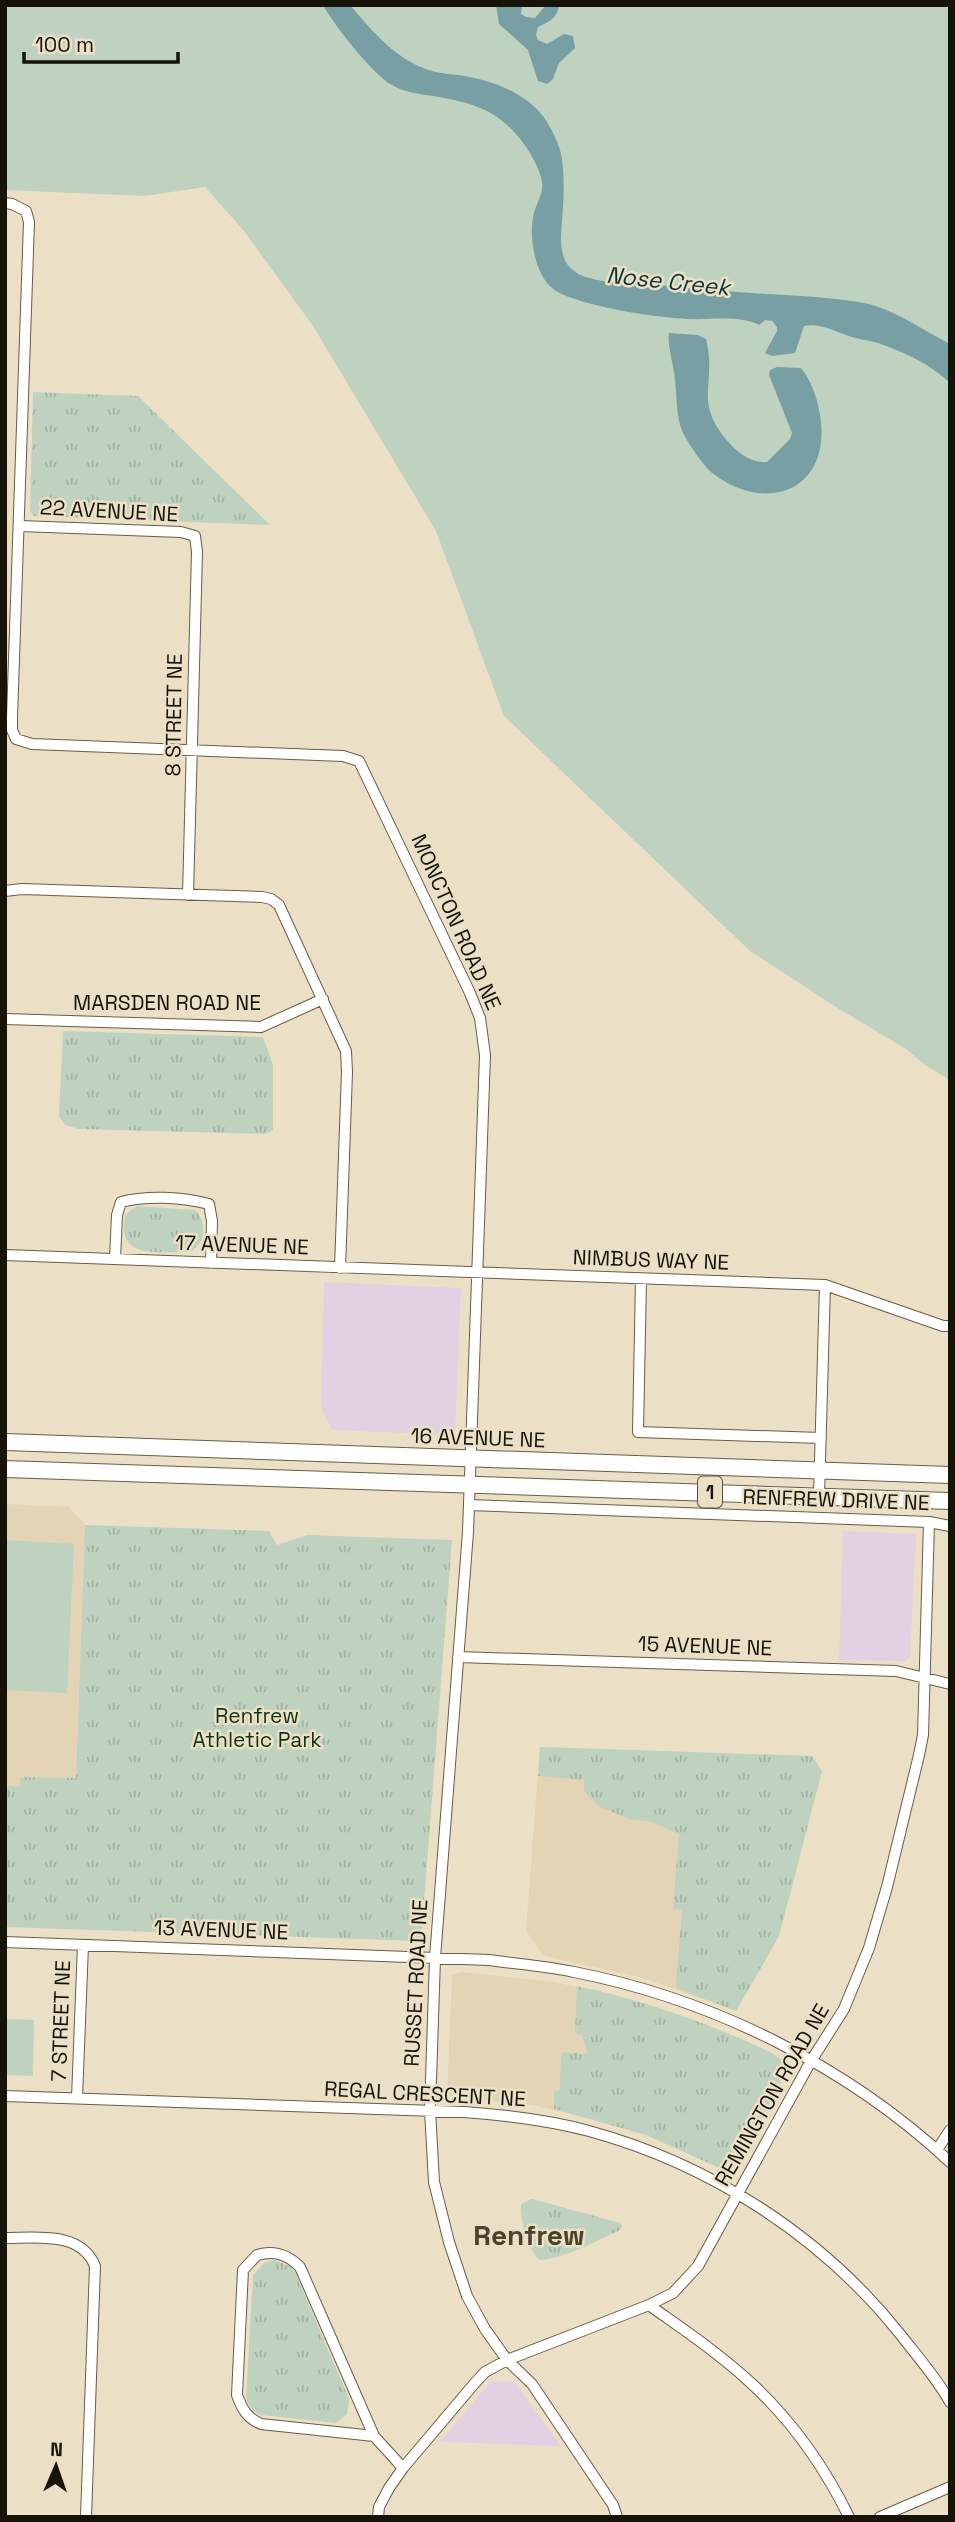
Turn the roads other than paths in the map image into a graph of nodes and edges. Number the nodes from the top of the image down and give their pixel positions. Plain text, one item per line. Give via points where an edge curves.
1 (5, 203) edge
2 (20, 526) junction
3 (195, 536) joint
4 (192, 750) junction
5 (5, 891) edge
6 (188, 895) junction
7 (323, 999) junction
8 (5, 1019) edge
9 (5, 1255) edge
10 (115, 1259) junction
11 (211, 1263) junction
12 (340, 1268) junction
13 (476, 1273) junction
14 (641, 1279) junction
15 (825, 1284) junction
16 (950, 1326) edge
17 (821, 1438) junction
18 (5, 1442) edge
19 (470, 1459) junction
20 (5, 1469) edge
21 (820, 1469) junction
22 (950, 1475) edge
23 (470, 1485) junction
24 (819, 1495) junction
25 (950, 1501) edge
26 (469, 1505) junction
27 (929, 1522) junction
28 (950, 1526) edge
29 (458, 1657) junction
30 (924, 1678) junction
31 (950, 1684) edge
32 (5, 1942) edge
33 (83, 1945) junction
34 (435, 1958) junction
35 (811, 2061) junction
36 (5, 2096) edge
37 (77, 2098) junction
38 (430, 2110) junction
39 (950, 2130) edge
40 (937, 2150) junction
41 (950, 2162) edge
42 (738, 2194) junction
43 (5, 2238) edge
44 (649, 2305) junction
45 (507, 2360) junction
46 (950, 2402) edge
47 (374, 2435) junction
48 (403, 2468) junction
49 (950, 2487) edge
50 (86, 2517) edge
51 (378, 2517) edge
52 (617, 2517) edge
53 (849, 2517) edge
54 (880, 2517) edge

1 - 2 street via 26,211 29,222
2 - 3 street, 22 AVENUE NE
2 - 4 street via 12,717 16,739 32,744
3 - 4 street, 8 STREET NE
4 - 6 street, 8 STREET NE
4 - 13 street, MONCTON ROAD NE via 343,756 359,761 470,993 482,1030 485,1055
5 - 6 street
6 - 7 street via 271,899 279,905
7 - 8 street, MARSDEN ROAD NE via 261,1027
7 - 12 street via 347,1060
9 - 10 street, 17 AVENUE NE
10 - 11 street, 17 AVENUE NE
10 - 11 street via 121,1202 135,1198 195,1200 209,1204
11 - 12 street, 17 AVENUE NE
12 - 13 street, 17 AVENUE NE
13 - 14 street, NIMBUS WAY NE
13 - 19 street, MONCTON ROAD NE
14 - 15 street, NIMBUS WAY NE
14 - 17 street via 638,1432
15 - 16 street, NIMBUS WAY NE
15 - 17 street
17 - 21 street
18 - 19 highway, 16 AVENUE NE / 1
19 - 21 highway, 16 AVENUE NE / 1
19 - 23 street, MONCTON ROAD NE
20 - 23 highway, 1
21 - 22 highway, 16 AVENUE NE / 1
21 - 24 street
23 - 24 highway, 1
23 - 26 street, RUSSET ROAD NE
24 - 25 highway, 1
26 - 27 street, RENFREW DRIVE NE
26 - 29 street, RUSSET ROAD NE
27 - 28 street, RENFREW DRIVE NE
27 - 30 street, REMINGTON ROAD NE
29 - 30 street, 15 AVENUE NE via 896,1671
29 - 34 street, RUSSET ROAD NE
30 - 31 street, 15 AVENUE NE
30 - 35 street, REMINGTON ROAD NE via 919,1755 869,1948 844,2009
32 - 33 street, 13 AVENUE NE
33 - 34 street, 13 AVENUE NE
33 - 37 street, 7 STREET NE
34 - 35 street, 13 AVENUE NE via 540,1966 628,1985 740,2025
34 - 38 street, RUSSET ROAD NE
35 - 40 street, 13 AVENUE NE via 874,2101
35 - 42 street, REMINGTON ROAD NE
36 - 37 street, REGAL CRESCENT NE
37 - 38 street, REGAL CRESCENT NE
38 - 42 street, REGAL CRESCENT NE via 523,2118 589,2132 666,2158
38 - 45 street, RUSSET ROAD NE via 434,2182 449,2242 467,2296
39 - 40 street
40 - 41 street, 13 AVENUE NE
42 - 44 street, REMINGTON ROAD NE via 698,2266 673,2293
42 - 46 street, REGAL CRESCENT NE via 799,2235 881,2309
43 - 50 street via 68,2240 84,2248 95,2266
44 - 45 street, REMINGTON ROAD NE
44 - 53 street via 713,2351 787,2421
45 - 48 street, REMINGTON ROAD NE via 485,2372
45 - 52 street, RUSSET ROAD NE via 532,2384
47 - 47 street via 300,2267 274,2252 257,2255 243,2270 237,2395 241,2407 253,2421 265,2425
47 - 48 street
48 - 51 street, REMINGTON ROAD NE
49 - 54 street

